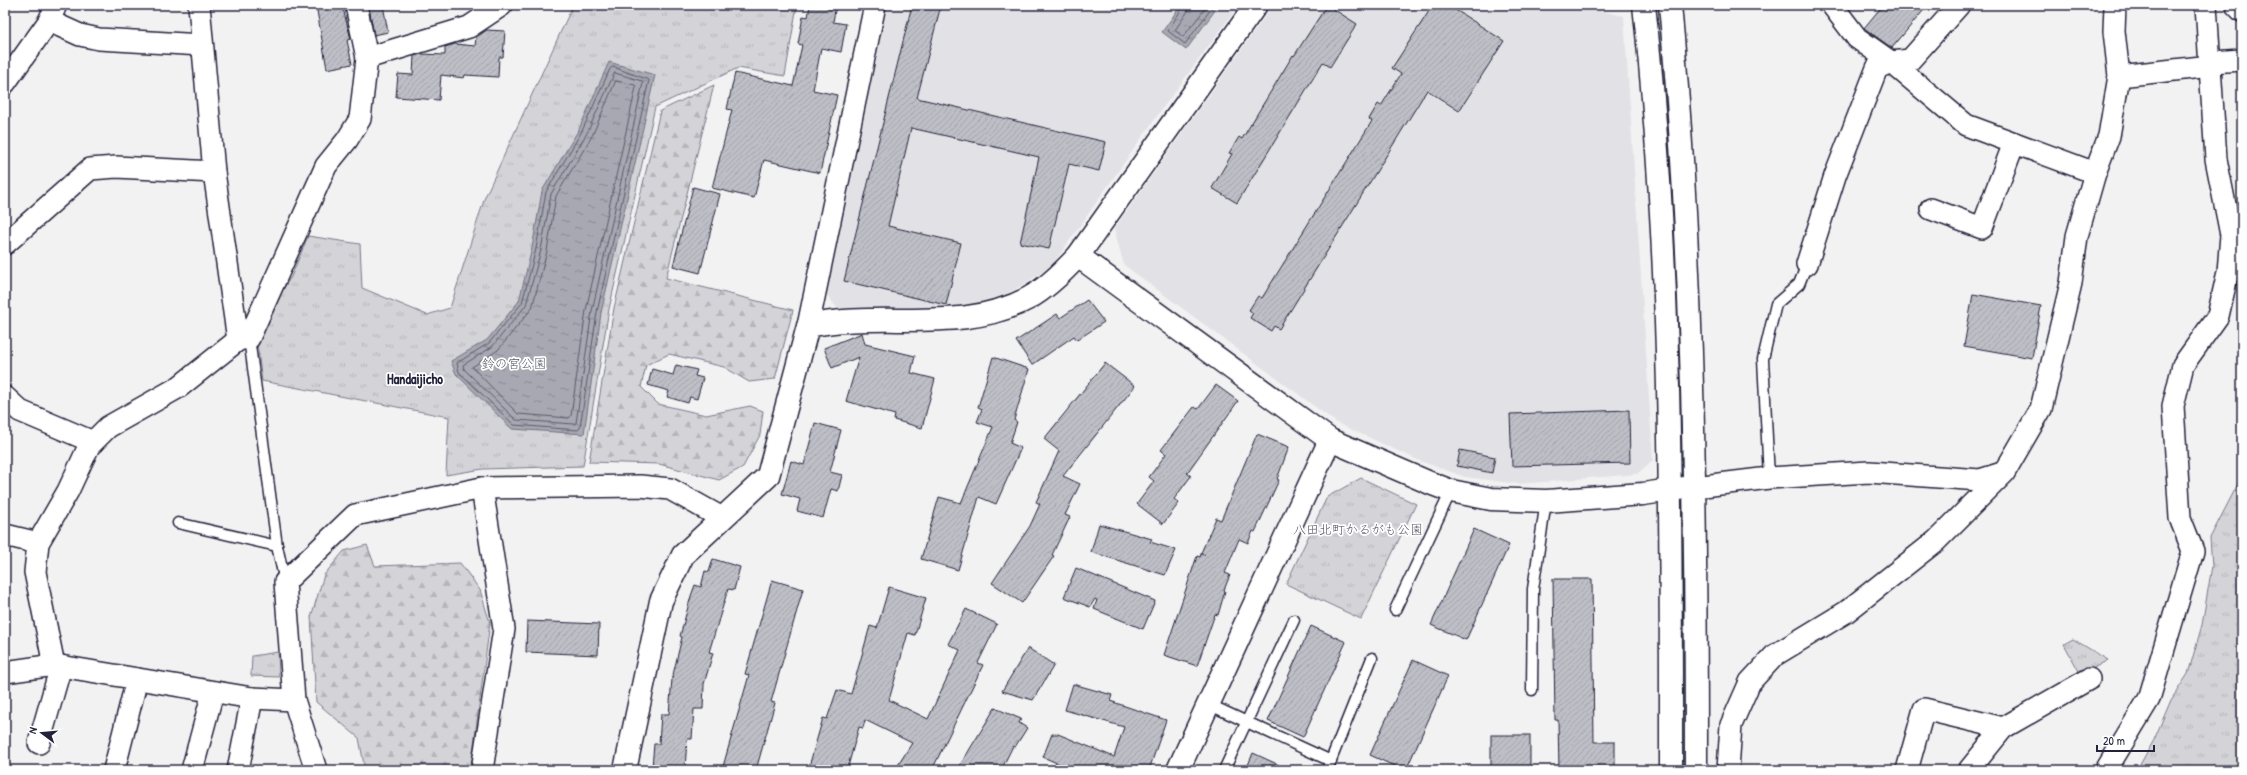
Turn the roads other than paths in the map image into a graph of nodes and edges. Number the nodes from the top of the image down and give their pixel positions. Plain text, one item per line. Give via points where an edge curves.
1 (199, 5) edge
2 (356, 5) edge
3 (502, 5) edge
4 (875, 5) edge
5 (1256, 5) edge
6 (1644, 5) edge
7 (1670, 5) edge
8 (1832, 5) edge
9 (1959, 5) edge
10 (2115, 5) edge
11 (2206, 5) edge
12 (2236, 5) edge
13 (2242, 11) edge
14 (52, 13) edge
15 (202, 44) junction
16 (367, 58) junction
17 (2242, 60) edge
18 (1891, 62) junction
19 (2211, 64) junction
20 (2119, 76) junction
21 (5, 83) edge
22 (2014, 143) junction
23 (214, 172) junction
24 (2095, 173) junction
25 (1931, 209) dead end
26 (9, 232) edge
27 (2237, 234) edge
28 (1078, 256) junction
29 (1807, 264) joint
30 (2235, 274) edge
31 (808, 326) junction
32 (243, 339) junction
33 (5, 397) edge
34 (1330, 440) junction
35 (93, 442) junction
36 (2004, 473) junction
37 (1769, 478) junction
38 (1695, 486) junction
39 (482, 488) junction
40 (1670, 490) junction
41 (1451, 491) junction
42 (1546, 501) junction
43 (722, 518) junction
44 (178, 523) dead end
45 (5, 535) edge
46 (38, 543) junction
47 (277, 546) junction
48 (285, 582) junction
49 (1396, 610) dead end
50 (1294, 620) dead end
51 (1372, 658) dead end
52 (58, 665) junction
53 (5, 672) edge
54 (137, 679) junction
55 (2089, 679) dead end
56 (1532, 690) dead end
57 (213, 692) junction
58 (252, 698) junction
59 (294, 700) junction
60 (1208, 704) junction
61 (1248, 722) junction
62 (2003, 728) junction
63 (39, 743) dead end
64 (1329, 765) edge
65 (114, 770) edge
66 (192, 770) edge
67 (238, 770) edge
68 (316, 770) edge
69 (482, 770) edge
70 (624, 770) edge
71 (1178, 770) edge
72 (1224, 770) edge
73 (1671, 770) edge
74 (1696, 770) edge
75 (1728, 770) edge
76 (1907, 770) edge
77 (1969, 770) edge
78 (2106, 770) edge

1 - 15 street
2 - 16 street
3 - 16 street via 469,27
4 - 31 street
5 - 28 street
6 - 40 street via 1652,72 1666,289
7 - 38 street via 1685,185
8 - 18 street via 1857,38
9 - 18 street via 1910,60
10 - 20 street via 2114,31
11 - 19 street
12 - 13 street
14 - 15 street via 80,34 99,39
14 - 21 street
15 - 23 street
16 - 32 street via 360,119 326,166
17 - 19 street
18 - 22 street via 1966,125
18 - 29 street via 1877,68 1835,176
19 - 20 street
19 - 27 street via 2216,159
20 - 24 street via 2109,136
22 - 24 street
22 - 25 street via 1982,228
23 - 26 street via 116,167 90,169
23 - 32 street
24 - 36 street via 2077,236 2071,283 2041,409
27 - 30 street
28 - 31 street via 1063,272 1030,298 976,317 936,320 880,319 826,322
28 - 34 street
29 - 37 lane via 1799,284 1776,304 1763,359
30 - 78 street via 2218,316 2183,364 2173,406 2180,518 2193,551 2149,699
31 - 43 street via 768,476
32 - 35 street via 179,387 108,427
32 - 47 lane
33 - 35 street via 20,411
34 - 41 street
34 - 60 street
35 - 46 street
36 - 37 street via 1980,480 1869,472
36 - 75 street via 1936,541 1846,612 1775,655 1755,676 1731,725
37 - 38 street
38 - 40 street
38 - 74 street
39 - 43 street via 640,486 670,489
39 - 48 street via 355,515
39 - 69 street via 504,629
40 - 42 street
40 - 73 street
41 - 42 street via 1491,499
41 - 49 lane
42 - 56 lane via 1533,589
43 - 70 street via 683,555 661,601
44 - 47 lane
45 - 46 street
46 - 52 street via 35,572
47 - 48 lane
48 - 59 street
50 - 61 lane
51 - 64 lane
52 - 53 street
52 - 54 street
52 - 63 street
54 - 57 street
54 - 65 street
55 - 62 street
57 - 58 street
57 - 66 street
58 - 59 street
58 - 67 street
59 - 68 street
60 - 61 lane
60 - 71 street
61 - 64 lane
61 - 72 lane
62 - 76 street via 1924,709
62 - 77 street

